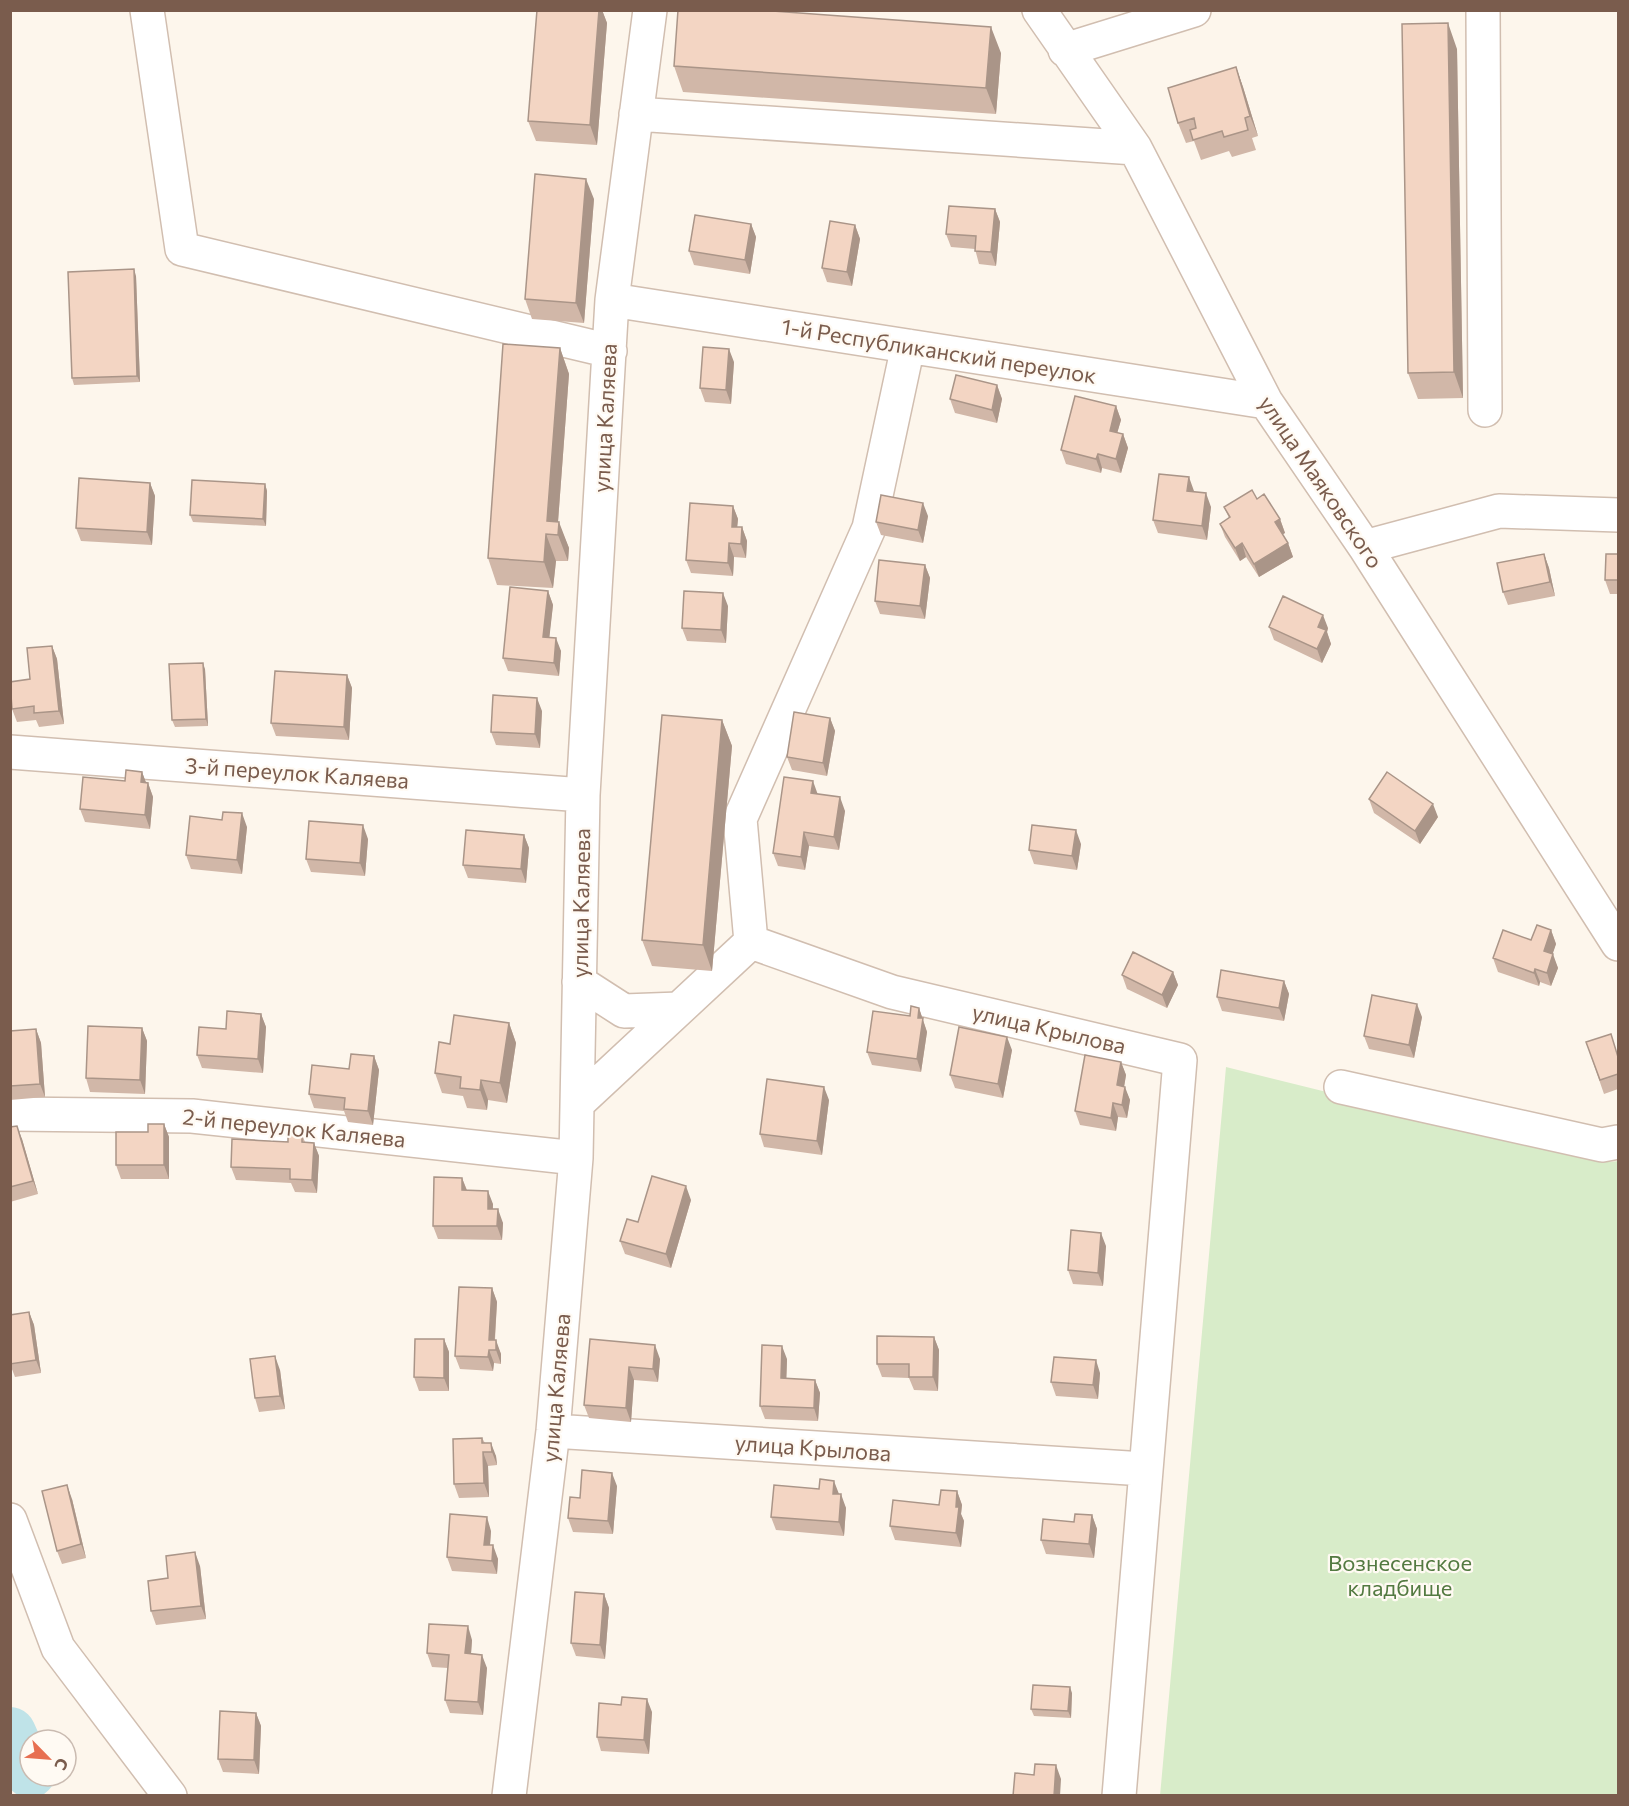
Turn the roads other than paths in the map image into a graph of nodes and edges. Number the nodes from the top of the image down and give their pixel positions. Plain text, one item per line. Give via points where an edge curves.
1 (147, 10) edge
2 (650, 10) edge
3 (1039, 10) edge
4 (1194, 10) edge
5 (1483, 10) edge
6 (1065, 50) junction
7 (636, 114) junction
8 (1135, 148) junction
9 (612, 300) junction
10 (908, 346) junction
11 (610, 351) junction
12 (1266, 402) junction
13 (1485, 410) dead end
14 (1618, 515) edge
15 (1365, 547) junction
16 (10, 752) edge
17 (583, 795) junction
18 (751, 942) junction
19 (1618, 944) edge
20 (579, 982) junction
21 (679, 1009) junction
22 (1341, 1088) dead end
23 (579, 1102) junction
24 (10, 1114) edge
25 (1618, 1142) edge
26 (576, 1158) junction
27 (553, 1431) junction
28 (1144, 1468) junction
29 (10, 1520) edge
30 (170, 1796) edge
31 (509, 1796) edge
32 (1119, 1796) edge

1 - 11 street via 182,249
2 - 7 street, улица Каляева
3 - 6 street, улица Маяковского
4 - 6 street
5 - 13 street
6 - 8 street, улица Маяковского
7 - 8 street
7 - 9 street, улица Каляева
8 - 12 street, улица Маяковского
9 - 10 street, 1-й Республиканский переулок
9 - 11 street, улица Каляева
10 - 12 street, 1-й Республиканский переулок
10 - 18 street via 868,528 740,819
11 - 17 street, улица Каляева
12 - 15 street, улица Маяковского
14 - 15 street via 1499,511
15 - 19 street, улица Маяковского
16 - 17 street, 3-й переулок Каляева
17 - 20 street, улица Каляева
18 - 21 street
18 - 28 street, улица Крылова via 892,992 1180,1060
20 - 21 street via 624,1011
20 - 23 street, улица Каляева
21 - 23 street
22 - 25 street via 1602,1145
23 - 26 street, улица Каляева
24 - 26 street, 2-й переулок Каляева via 192,1116
26 - 27 street, улица Каляева
27 - 28 street, улица Крылова
27 - 31 street, улица Каляева
28 - 32 street, улица Крылова
29 - 30 street via 58,1648

